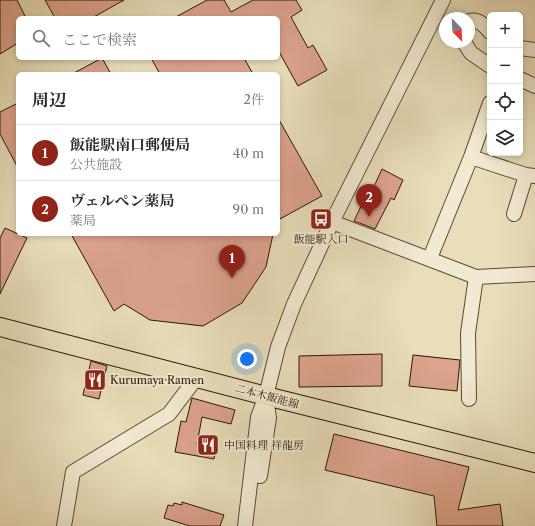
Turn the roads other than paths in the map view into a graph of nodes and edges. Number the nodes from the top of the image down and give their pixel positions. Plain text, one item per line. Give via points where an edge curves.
1 (443, 0) edge
2 (475, 20) edge
3 (487, 29) edge
4 (468, 48) edge
5 (523, 48) edge
6 (535, 50) edge
7 (487, 64) edge
8 (523, 80) edge
9 (535, 86) edge
10 (487, 112) edge
11 (471, 157) junction
12 (531, 175) edge
13 (514, 214) dead end
14 (332, 222) junction
15 (430, 258) junction
16 (535, 274) edge
17 (476, 277) junction
18 (0, 327) edge
19 (197, 377) junction
20 (266, 396) junction
21 (469, 399) dead end
22 (535, 463) edge
23 (64, 526) edge
24 (245, 526) edge
25 (255, 526) edge

1 - 14 street
2 - 3 street
4 - 7 street
5 - 6 street
8 - 9 street
10 - 11 street
11 - 12 street
11 - 15 street
12 - 13 street
14 - 15 street
14 - 20 street via 294,304 278,347
15 - 17 street
16 - 17 street
17 - 21 street via 468,333
18 - 19 main road, 二本木飯能線
19 - 20 main road, 二本木飯能線
19 - 23 street via 169,414 73,472
20 - 22 main road, 二本木飯能線
20 - 24 street via 258,417
20 - 25 street via 269,418 254,516

